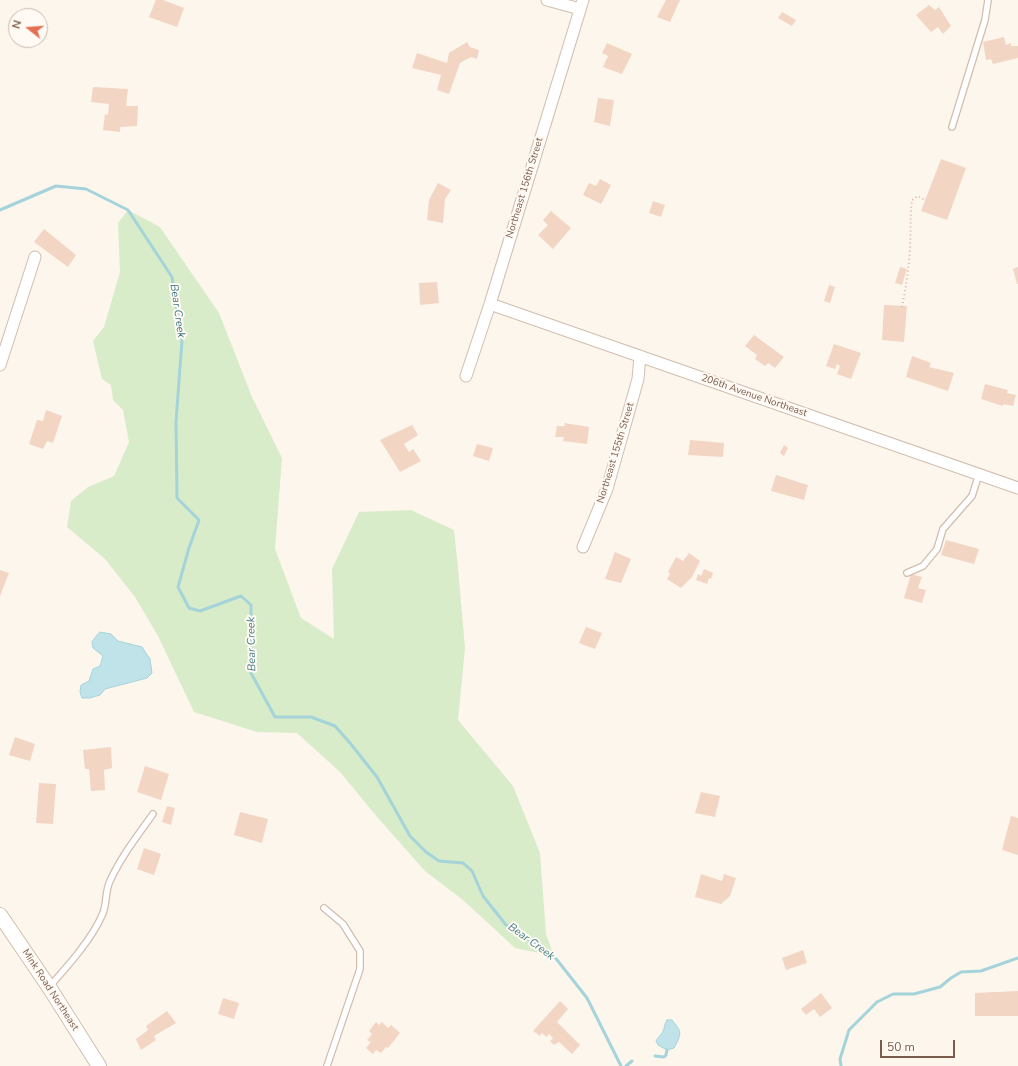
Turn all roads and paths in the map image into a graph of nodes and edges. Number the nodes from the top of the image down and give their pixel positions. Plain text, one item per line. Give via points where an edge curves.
1 (547, 0) edge
2 (988, 0) edge
3 (582, 4) edge
4 (952, 126) dead end
5 (925, 200) dead end
6 (35, 257) dead end
7 (490, 304) junction
8 (902, 307) dead end
9 (640, 356) junction
10 (0, 365) edge
11 (466, 376) dead end
12 (979, 474) junction
13 (1018, 488) edge
14 (583, 547) dead end
15 (907, 573) dead end
16 (152, 814) dead end
17 (324, 908) dead end
18 (0, 915) edge
19 (49, 987) junction
20 (99, 1066) edge
21 (327, 1066) edge

1 - 3 street
2 - 4 lane via 985,20
3 - 7 street, Northeast 156th Street
5 - 8 path via 918,196 912,200 908,278
6 - 10 street
7 - 9 street, 206th Avenue Northeast
7 - 11 street, Northeast 156th Street
9 - 12 street, 206th Avenue Northeast
9 - 14 street, Northeast 155th Street via 638,379 607,489
12 - 13 street, 206th Avenue Northeast
12 - 15 lane via 972,496 943,529 937,548 923,566
16 - 19 lane via 122,857 108,883 103,913 92,932 69,965
17 - 21 lane via 343,924 360,951 360,968
18 - 19 street, Mink Road Northeast
19 - 20 street, Mink Road Northeast

